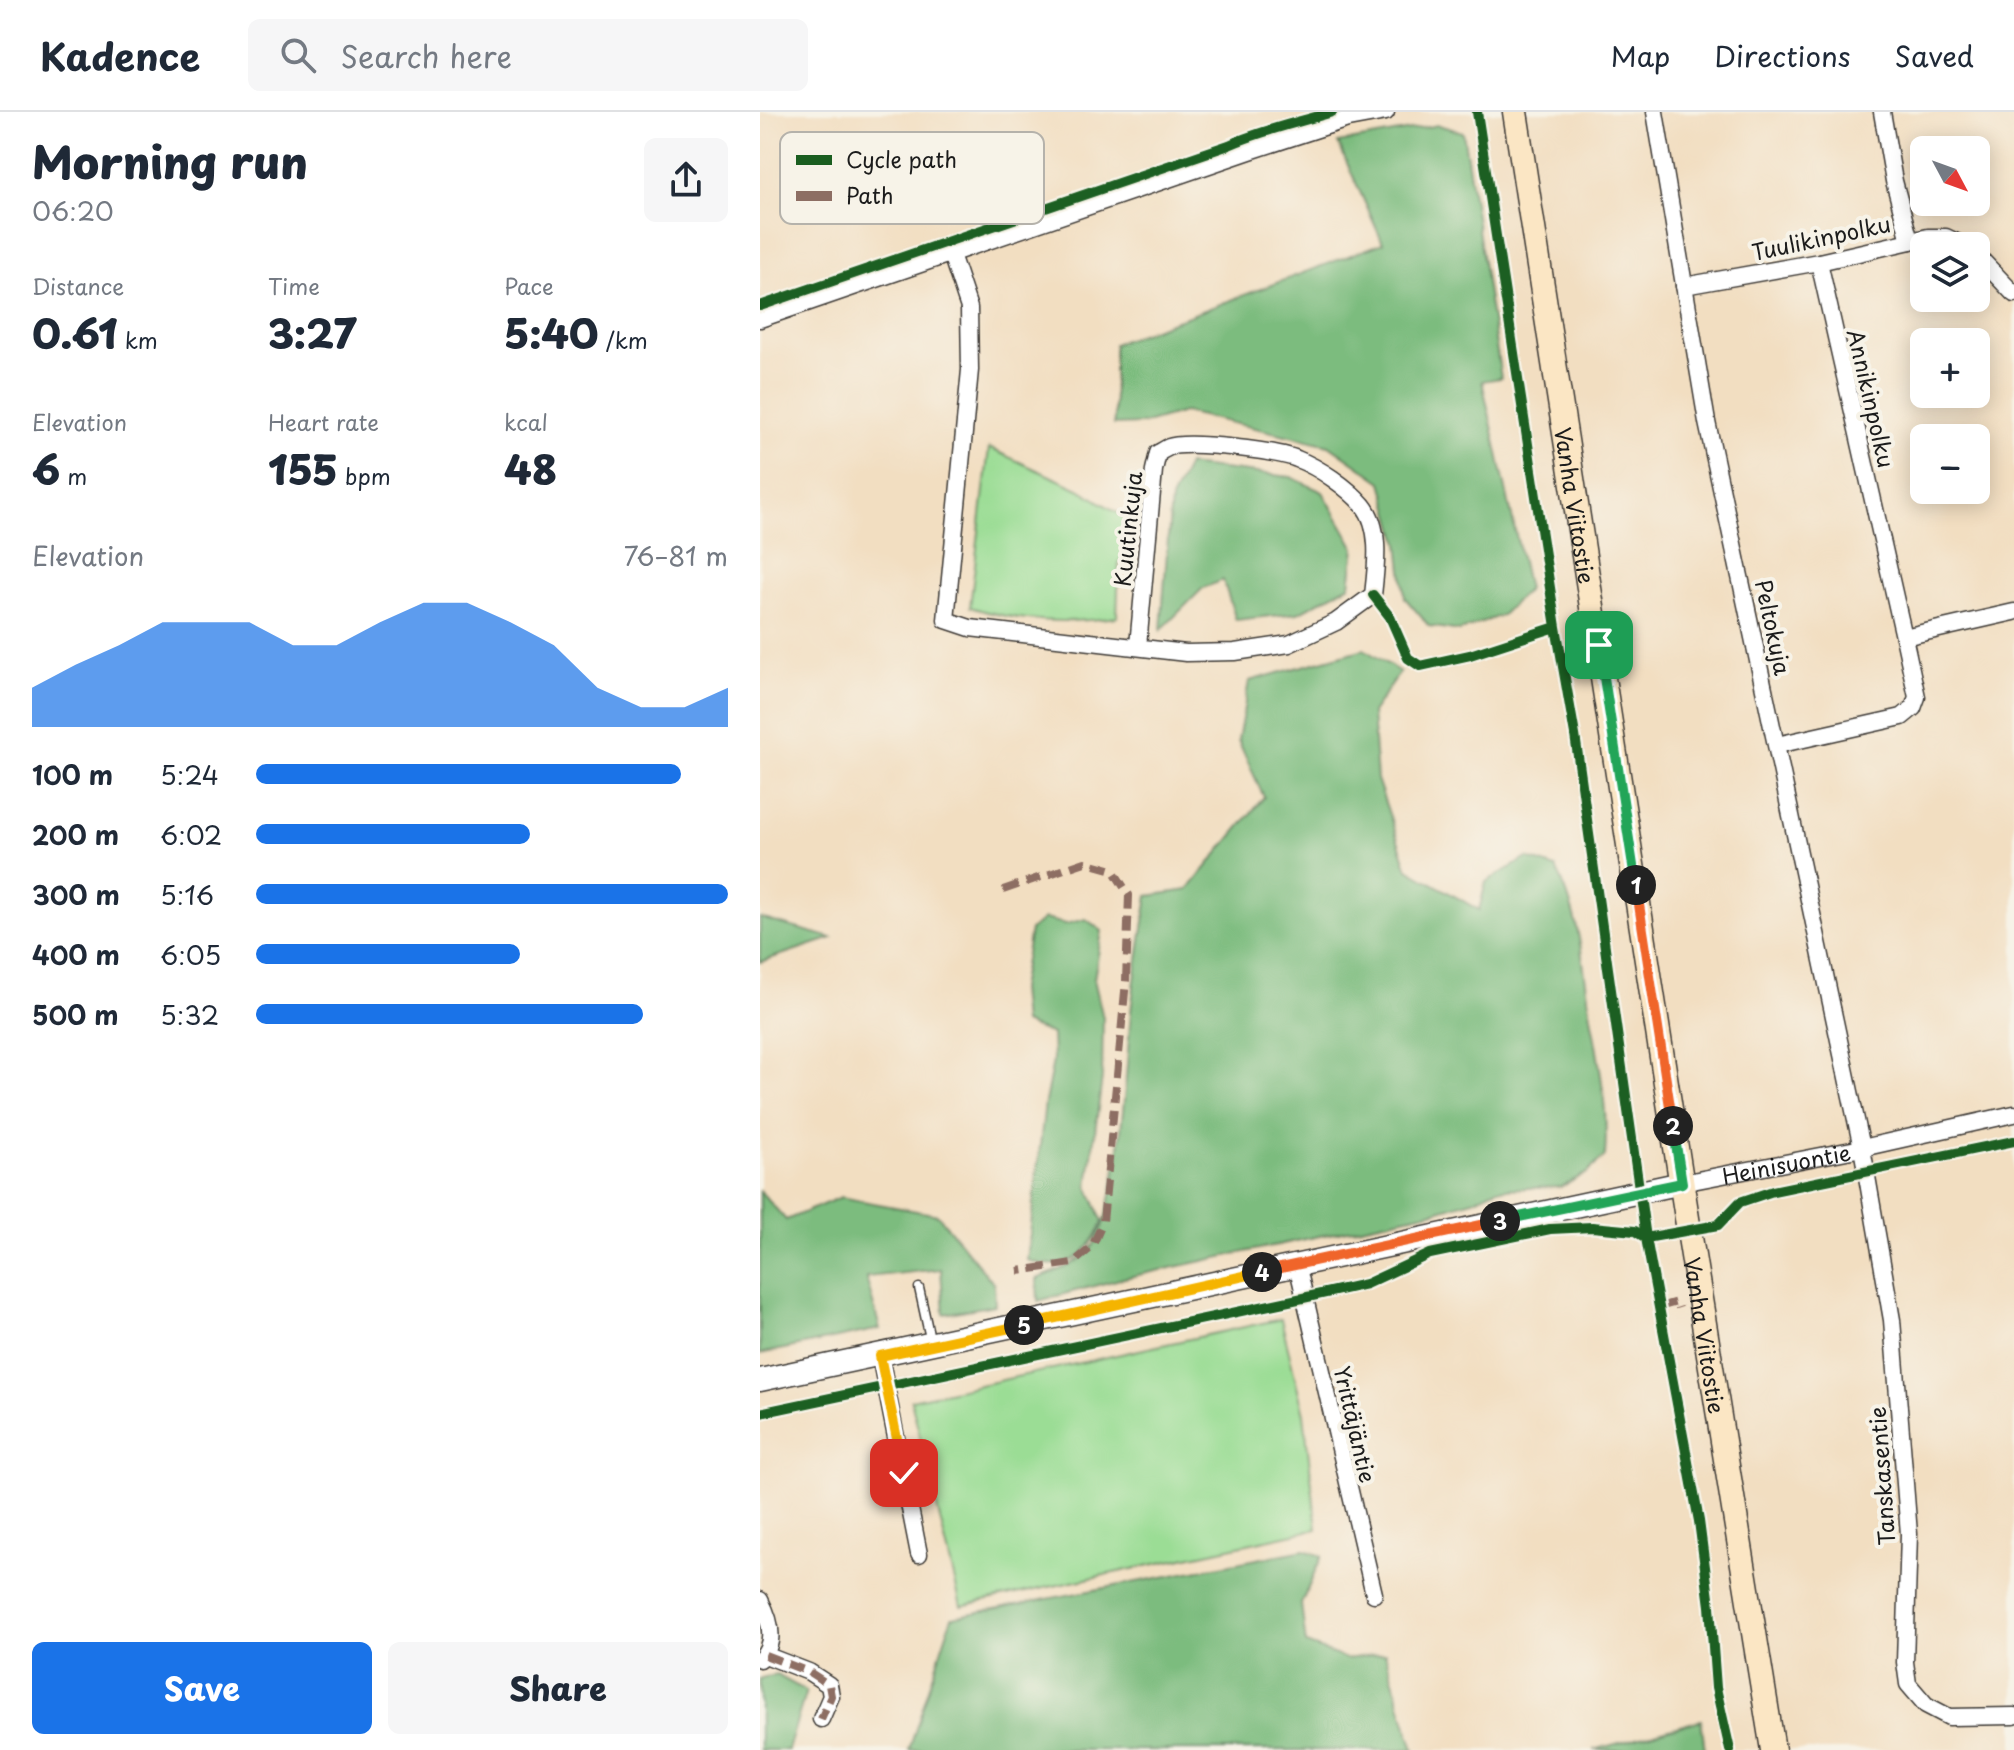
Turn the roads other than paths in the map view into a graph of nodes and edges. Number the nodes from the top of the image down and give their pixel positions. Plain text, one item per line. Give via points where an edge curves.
1 (1386, 112) edge
2 (1515, 112) edge
3 (1655, 112) edge
4 (1882, 112) edge
5 (1348, 115) edge
6 (1044, 219) edge
7 (1029, 224) edge
8 (1910, 241) joint
9 (950, 251) junction
10 (1819, 262) junction
11 (1990, 269) edge
12 (1684, 286) junction
13 (2014, 294) edge
14 (760, 319) edge
15 (2014, 612) edge
16 (1904, 637) junction
17 (1138, 646) junction
18 (1777, 745) junction
19 (2014, 1114) edge
20 (1862, 1148) junction
21 (1682, 1183) junction
22 (1297, 1264) junction
23 (919, 1288) dead end
24 (931, 1344) junction
25 (880, 1356) junction
26 (760, 1380) edge
27 (919, 1554) dead end
28 (1374, 1594) dead end
29 (760, 1600) edge
30 (762, 1657) edge
31 (2014, 1716) edge
32 (821, 1719) dead end
33 (1773, 1750) edge

1 - 5 street
2 - 21 main road, Vanha Viitostie
3 - 12 street, Peltokuja
4 - 8 street
5 - 6 street
7 - 9 street
8 - 10 street, Tuulikinpolku
9 - 14 street
9 - 17 street, Kuutinkuja via 969,308 970,370 946,620 970,628
10 - 12 street, Tuulikinpolku
10 - 16 street, Annikinpolku
11 - 13 street
12 - 18 street, Peltokuja via 1707,422
15 - 16 street
16 - 18 street, Annikinpolku via 1917,697 1913,708 1881,724
17 - 17 street, Kuutinkuja via 1186,653 1235,652 1289,644 1336,622 1373,595 1374,532 1364,507 1331,478 1296,458 1193,445 1170,446 1158,453
18 - 20 street, Peltokuja
19 - 20 street, Heinisuontie
20 - 21 street, Heinisuontie
20 - 31 street, Tanskasentie via 1892,1320 1909,1534 1908,1684 1926,1705 1949,1717
21 - 22 street, Heinisuontie
21 - 33 main road, Vanha Viitostie
22 - 24 street, Heinisuontie
22 - 28 street, Yrittäjäntie
23 - 24 lane
24 - 25 street, Heinisuontie
25 - 26 street, Heinisuontie
25 - 27 street
29 - 30 street via 771,1638
30 - 32 street via 809,1672 829,1685 831,1696

